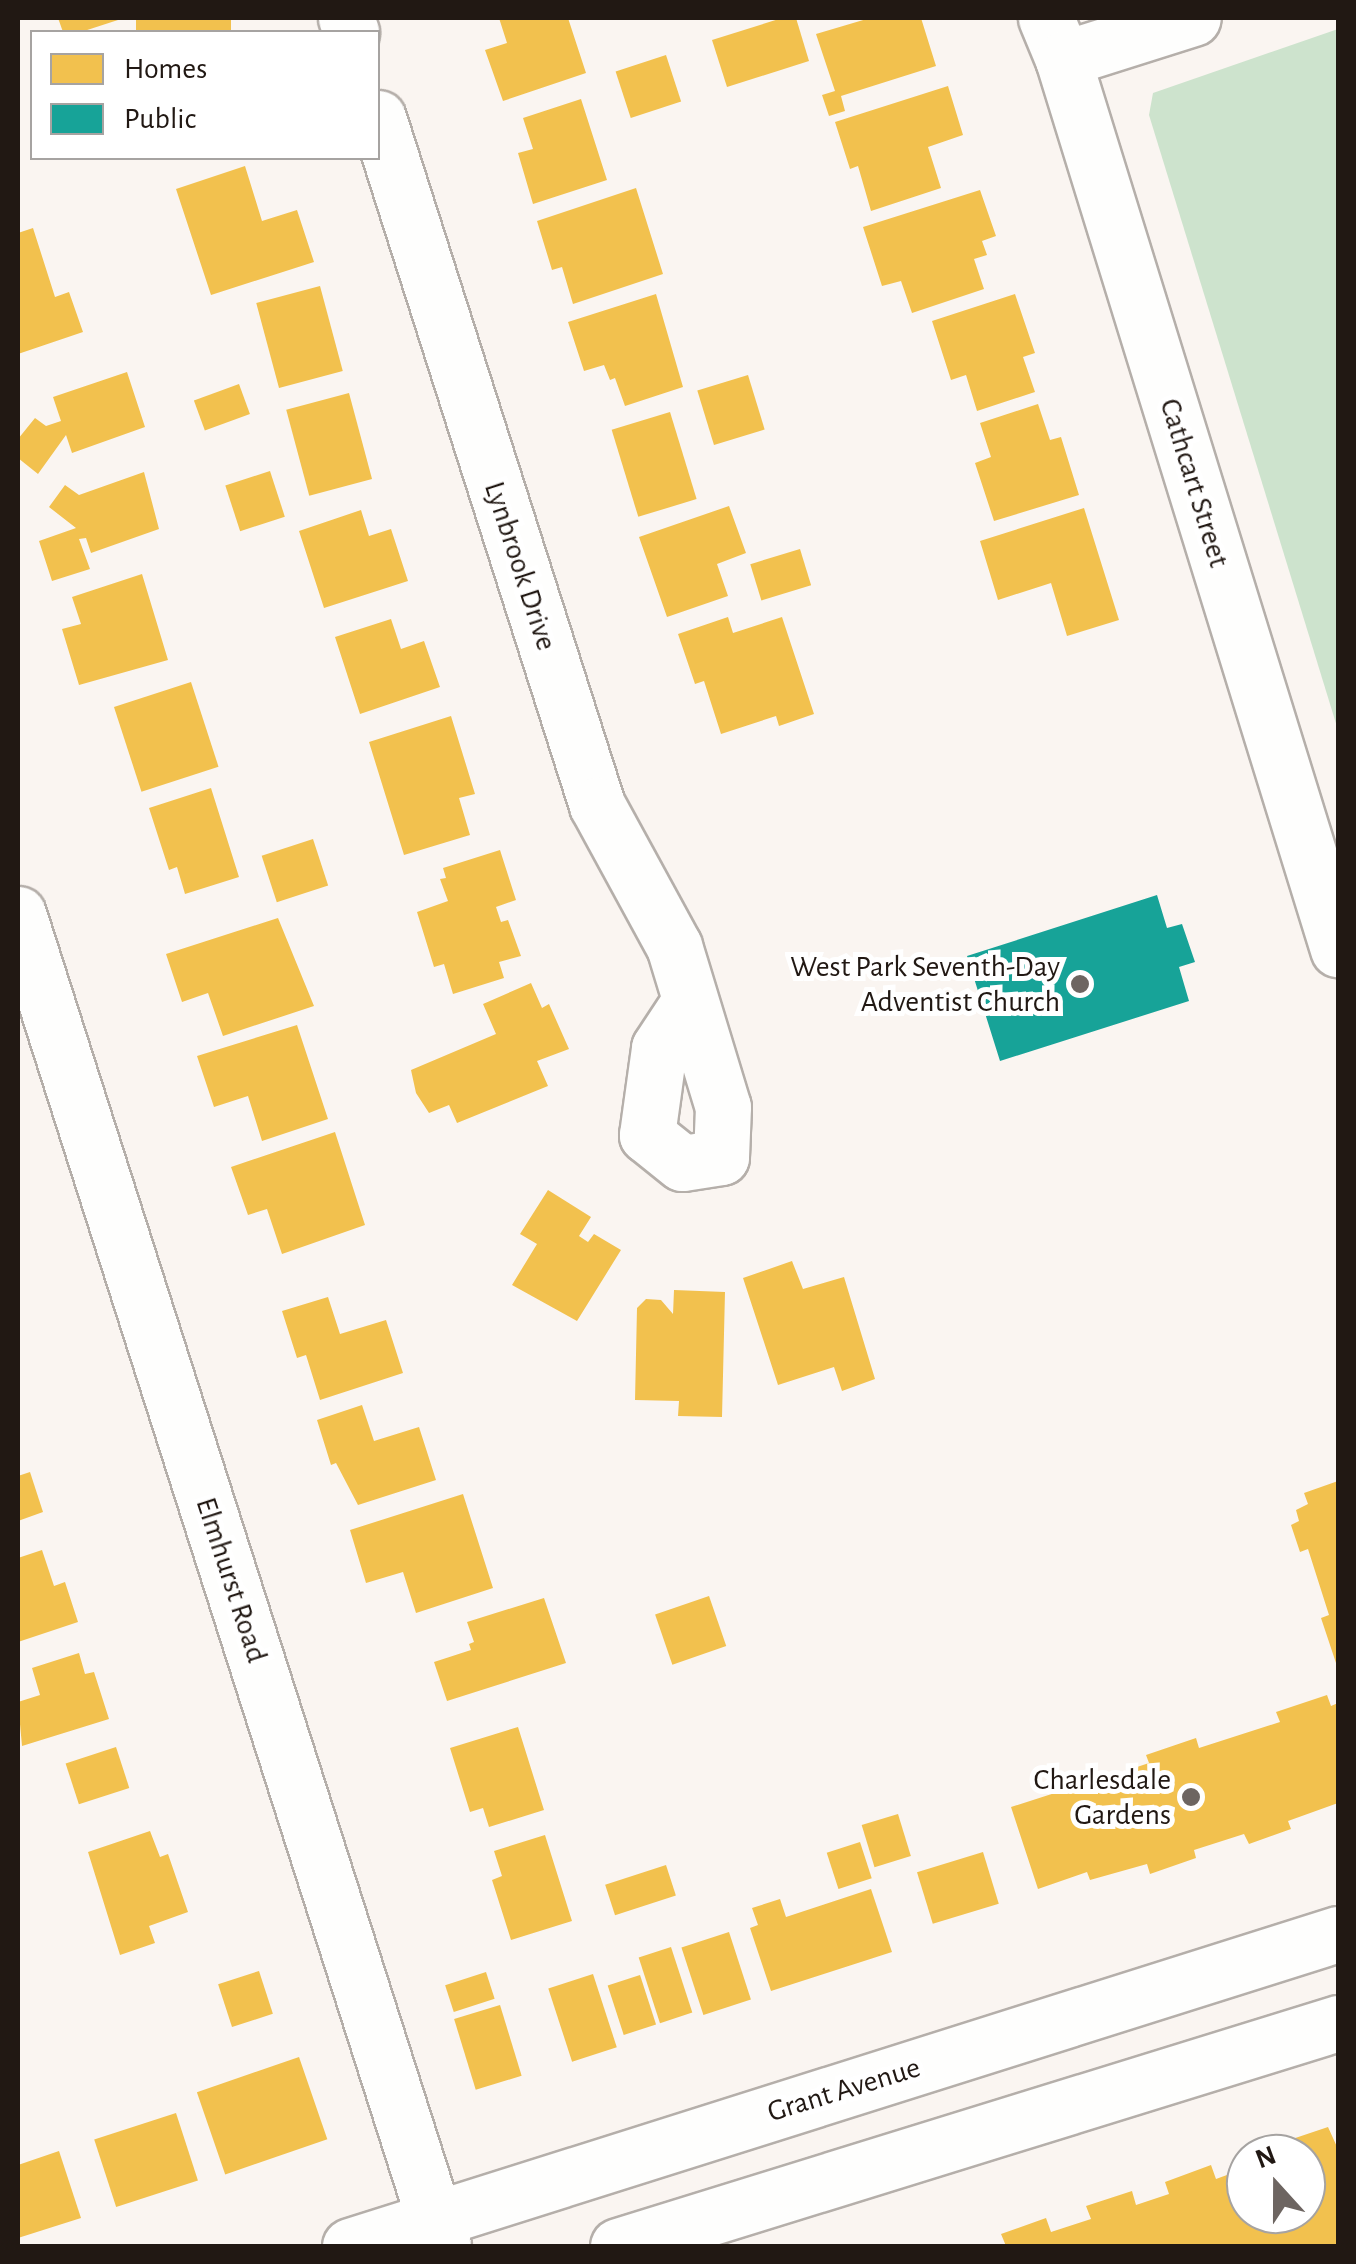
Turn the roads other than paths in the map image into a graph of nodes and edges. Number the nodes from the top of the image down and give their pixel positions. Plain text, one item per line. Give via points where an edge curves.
1 (1193, 18) edge
2 (1054, 38) edge
3 (380, 124) edge
4 (18, 914) edge
5 (1338, 949) edge
6 (690, 1000) dead end
7 (1338, 1934) edge
8 (1338, 2023) edge
9 (439, 2233) edge
10 (350, 2246) edge
11 (618, 2246) edge

1 - 2 street
2 - 5 street, Cathcart Street
3 - 6 street, Lynbrook Drive via 596,806 674,946
4 - 9 street, Elmhurst Road
7 - 9 street, Grant Avenue
8 - 11 street
9 - 10 street, Grant Avenue

